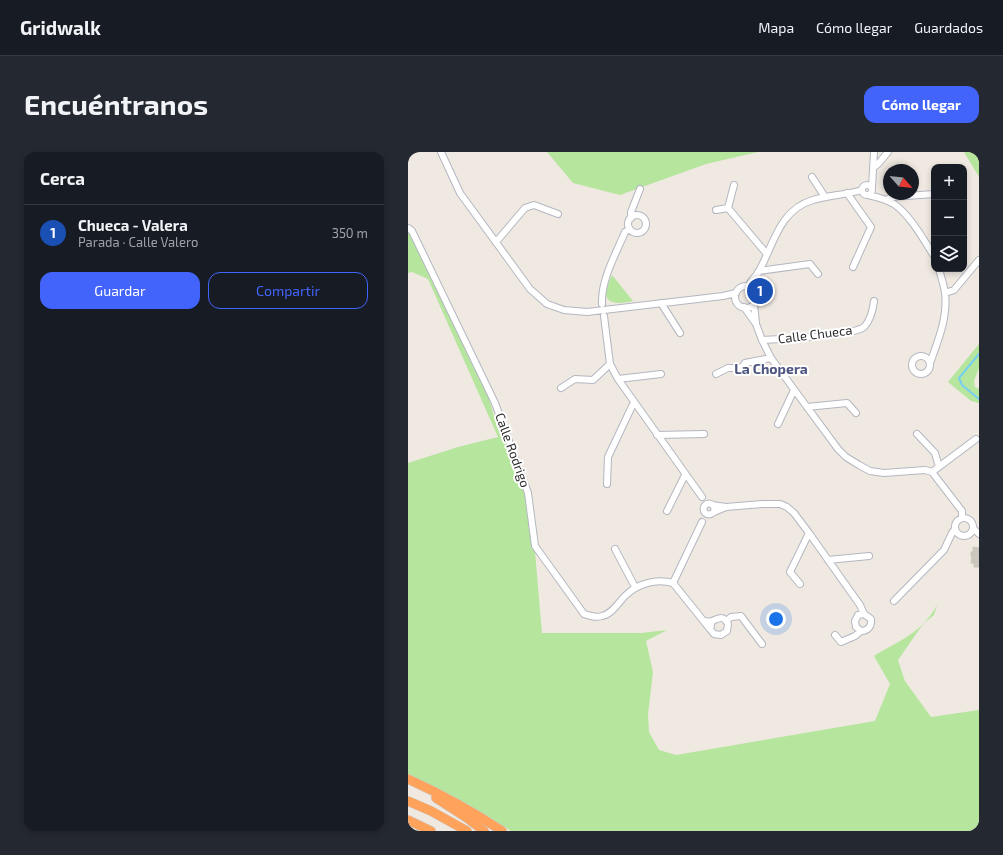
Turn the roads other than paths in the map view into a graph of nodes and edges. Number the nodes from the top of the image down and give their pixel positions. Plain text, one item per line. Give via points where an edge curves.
1 (441, 152) edge
2 (874, 152) edge
3 (888, 152) edge
4 (873, 169) junction
5 (812, 177) dead end
6 (734, 185) dead end
7 (640, 188) dead end
8 (867, 190) junction
9 (848, 194) junction
10 (931, 194) edge
11 (919, 195) edge
12 (825, 197) junction
13 (883, 199) edge
14 (885, 200) edge
15 (728, 208) junction
16 (716, 210) dead end
17 (558, 214) dead end
18 (630, 218) junction
19 (408, 228) edge
20 (630, 229) junction
21 (496, 242) junction
22 (931, 251) edge
23 (766, 253) junction
24 (979, 260) edge
25 (853, 266) dead end
26 (758, 271) junction
27 (940, 272) edge
28 (818, 274) dead end
29 (748, 286) junction
30 (755, 291) junction
31 (736, 293) junction
32 (945, 293) junction
33 (723, 296) junction
34 (874, 301) dead end
35 (737, 302) junction
36 (661, 303) junction
37 (602, 304) junction
38 (754, 304) junction
39 (744, 307) junction
40 (609, 309) junction
41 (597, 310) junction
42 (604, 316) junction
43 (756, 324) junction
44 (680, 333) dead end
45 (762, 340) junction
46 (771, 358) junction
47 (930, 363) dead end
48 (610, 364) junction
49 (661, 374) dead end
50 (716, 374) dead end
51 (618, 379) junction
52 (561, 388) dead end
53 (794, 390) junction
54 (634, 402) junction
55 (806, 407) junction
56 (856, 413) dead end
57 (778, 424) dead end
58 (704, 434) dead end
59 (917, 434) dead end
60 (657, 435) junction
61 (976, 439) dead end
62 (939, 467) junction
63 (932, 472) junction
64 (685, 475) junction
65 (607, 484) dead end
66 (702, 497) junction
67 (712, 504) junction
68 (726, 507) junction
69 (704, 509) junction
70 (667, 511) dead end
71 (712, 513) junction
72 (962, 518) junction
73 (702, 522) junction
74 (974, 528) junction
75 (955, 529) junction
76 (809, 533) junction
77 (979, 534) edge
78 (615, 549) dead end
79 (869, 556) dead end
80 (828, 560) junction
81 (673, 583) junction
82 (800, 584) dead end
83 (635, 587) junction
84 (894, 601) dead end
85 (864, 614) junction
86 (704, 621) junction
87 (712, 621) junction
88 (726, 621) junction
89 (710, 629) junction
90 (861, 631) junction
91 (835, 635) dead end
92 (762, 644) dead end
93 (408, 779) edge
94 (408, 784) edge
95 (408, 801) edge
96 (408, 820) edge
97 (431, 831) edge
98 (467, 831) edge
99 (484, 831) edge
100 (502, 831) edge

1 - 21 street via 460,193
2 - 4 street
3 - 4 street
4 - 8 street
5 - 12 street
6 - 15 street
7 - 18 street
8 - 9 street
8 - 13 street
9 - 12 street
9 - 25 street via 871,227
10 - 11 street
12 - 23 street via 800,206 788,216 780,225
14 - 22 street via 895,205 906,216
15 - 16 street
15 - 23 street
17 - 21 street via 534,205 525,208
18 - 20 street
18 - 20 street via 637,214 643,216 646,226 639,233
19 - 83 street, Calle Rodrigo via 412,231 495,402 528,493 535,546 584,614 593,617 603,616
20 - 37 street via 625,232 604,283
21 - 41 street via 538,298 564,310
23 - 26 street
24 - 32 street via 954,290
26 - 28 street via 810,264
26 - 29 street
26 - 30 street
27 - 32 street
29 - 30 street
29 - 31 street via 740,288
30 - 38 street via 757,297
31 - 33 street
31 - 35 street
32 - 47 street via 945,312 940,336
33 - 35 street
33 - 36 street
34 - 45 street, Calle Chueca via 873,311 865,326 856,331
35 - 39 street
36 - 40 street
36 - 44 street
37 - 40 street via 607,304
37 - 41 street
38 - 39 street
38 - 43 street, Calle Chueca
39 - 43 street, Calle Chueca
40 - 41 street
40 - 42 street via 608,314
41 - 42 street via 598,314
42 - 48 street
43 - 45 street, Calle Chueca
45 - 46 street, Calle Chueca
46 - 50 street, Calle Chueca via 745,363 741,368 728,368
46 - 53 street, Calle Chueca
48 - 51 street
48 - 52 street via 593,380 575,379
49 - 51 street
51 - 54 street
53 - 55 street, Calle Chueca
53 - 57 street
54 - 60 street
54 - 65 street via 608,457
55 - 56 street via 847,403
55 - 63 street, Calle Chueca via 838,449 859,466 884,473 925,470
58 - 60 street
59 - 62 street via 934,453
60 - 64 street
61 - 62 street
62 - 63 street
63 - 72 street via 962,511
64 - 66 street
64 - 70 street
66 - 67 street
66 - 69 street
67 - 68 street
67 - 69 street via 706,504
67 - 71 street via 715,508
68 - 71 street
68 - 76 street via 780,504 794,513
69 - 71 street via 707,514
69 - 73 street
71 - 73 street
72 - 74 street via 969,519
72 - 75 street via 957,522
73 - 81 street
74 - 75 street via 971,534 965,536
74 - 77 street
75 - 84 street via 944,550
76 - 80 street
76 - 82 street via 790,572
78 - 83 street
79 - 80 street
80 - 85 street
81 - 83 street, Calle Rodrigo via 664,580
81 - 86 street
85 - 90 street via 858,616 855,621 856,627
85 - 90 street via 871,619 871,625 867,630
86 - 87 street
86 - 89 street
87 - 88 street via 719,618
87 - 89 street
88 - 89 street via 728,628 724,634 714,634
88 - 92 street via 731,617 741,616
90 - 91 street via 841,642
93 - 100 highway via 478,815
94 - 99 highway via 440,800
95 - 98 highway
96 - 97 highway

